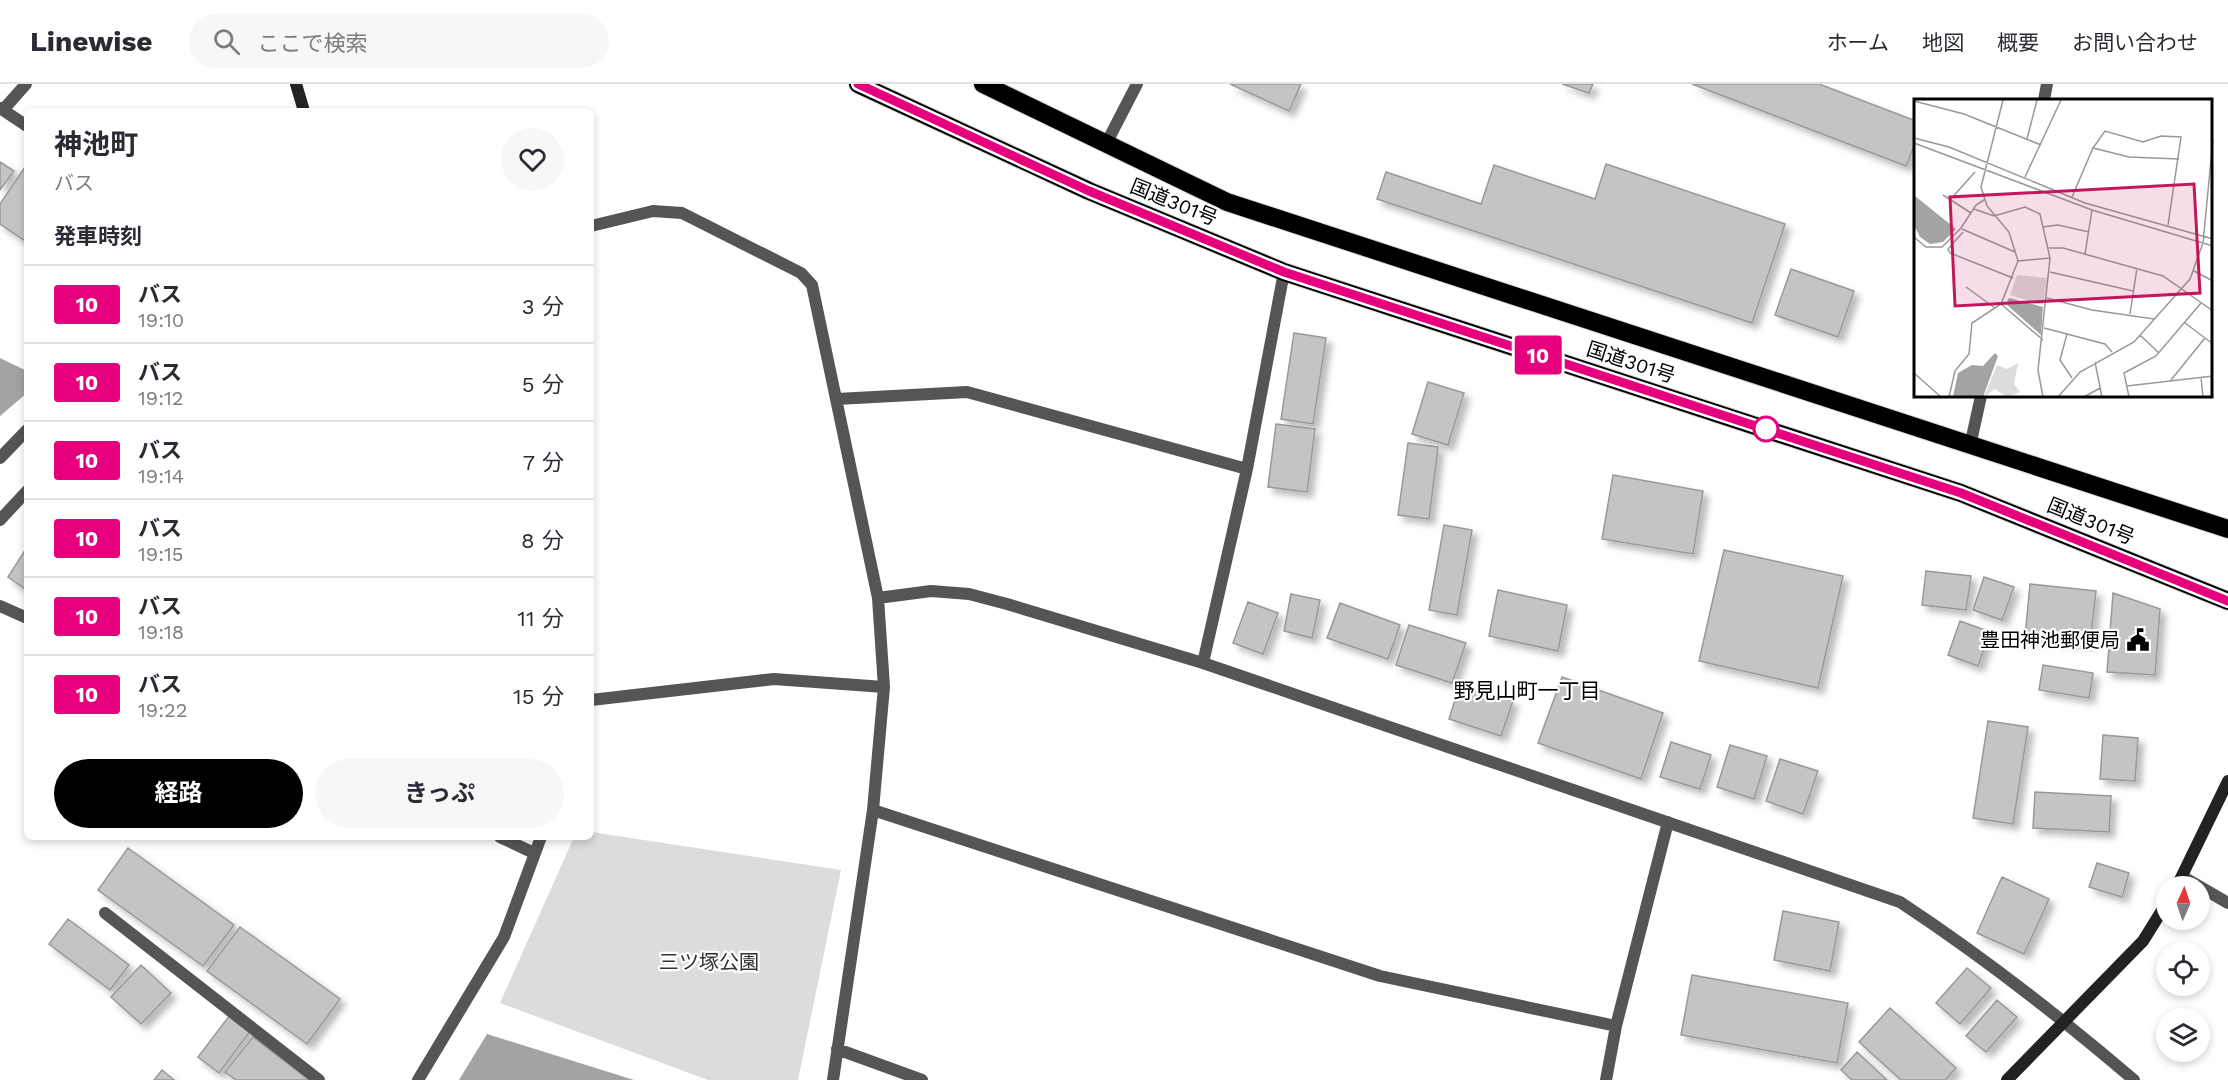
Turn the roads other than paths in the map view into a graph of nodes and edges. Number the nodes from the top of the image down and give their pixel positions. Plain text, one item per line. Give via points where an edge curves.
1 (26, 84) edge
2 (296, 84) edge
3 (858, 84) edge
4 (983, 84) edge
5 (1137, 84) edge
6 (2047, 84) edge
7 (2043, 99) edge
8 (303, 108) edge
9 (2, 109) edge
10 (24, 124) edge
11 (1106, 144) junction
12 (594, 225) edge
13 (1284, 272) junction
14 (1981, 398) edge
15 (837, 399) junction
16 (24, 433) edge
17 (1970, 446) junction
18 (0, 458) edge
19 (1248, 469) junction
20 (24, 494) edge
21 (0, 520) edge
22 (2228, 529) edge
23 (878, 598) junction
24 (2228, 601) edge
25 (0, 606) edge
26 (24, 617) edge
27 (1203, 663) junction
28 (884, 687) junction
29 (594, 700) edge
30 (2228, 780) edge
31 (873, 810) junction
32 (1668, 822) junction
33 (506, 840) edge
34 (540, 840) edge
35 (534, 853) junction
36 (2183, 876) edge
37 (2210, 895) edge
38 (2228, 903) edge
39 (105, 913) dead end
40 (2156, 920) edge
41 (2065, 1022) junction
42 (1616, 1026) junction
43 (837, 1049) junction
44 (319, 1080) edge
45 (418, 1080) edge
46 (833, 1080) edge
47 (922, 1080) edge
48 (1606, 1080) edge
49 (2007, 1080) edge
50 (2134, 1080) edge

1 - 9 street
2 - 8 street
3 - 13 highway, 国道301号 via 1089,191
4 - 11 highway, 国道301号
5 - 11 street
6 - 7 street
9 - 10 street
11 - 17 highway, 国道301号 via 1227,202
12 - 15 street via 653,211 682,213 801,273 812,285
13 - 19 street
13 - 24 highway, 国道301号 via 1961,493
14 - 17 street
15 - 19 street via 967,392
15 - 23 street
16 - 18 street
17 - 22 highway, 国道301号
19 - 27 street
20 - 21 street
23 - 27 street via 931,591 969,594
23 - 28 street
25 - 26 street
27 - 32 street
28 - 29 street via 774,679
28 - 31 street
30 - 36 street
31 - 42 street via 1380,976
31 - 43 street
32 - 41 street via 1900,902
32 - 42 street
33 - 35 street
34 - 35 street
35 - 45 street via 504,937
37 - 38 street
39 - 44 street
40 - 41 street via 2143,941
41 - 49 street
41 - 50 street
42 - 48 street
43 - 46 street
43 - 47 street

